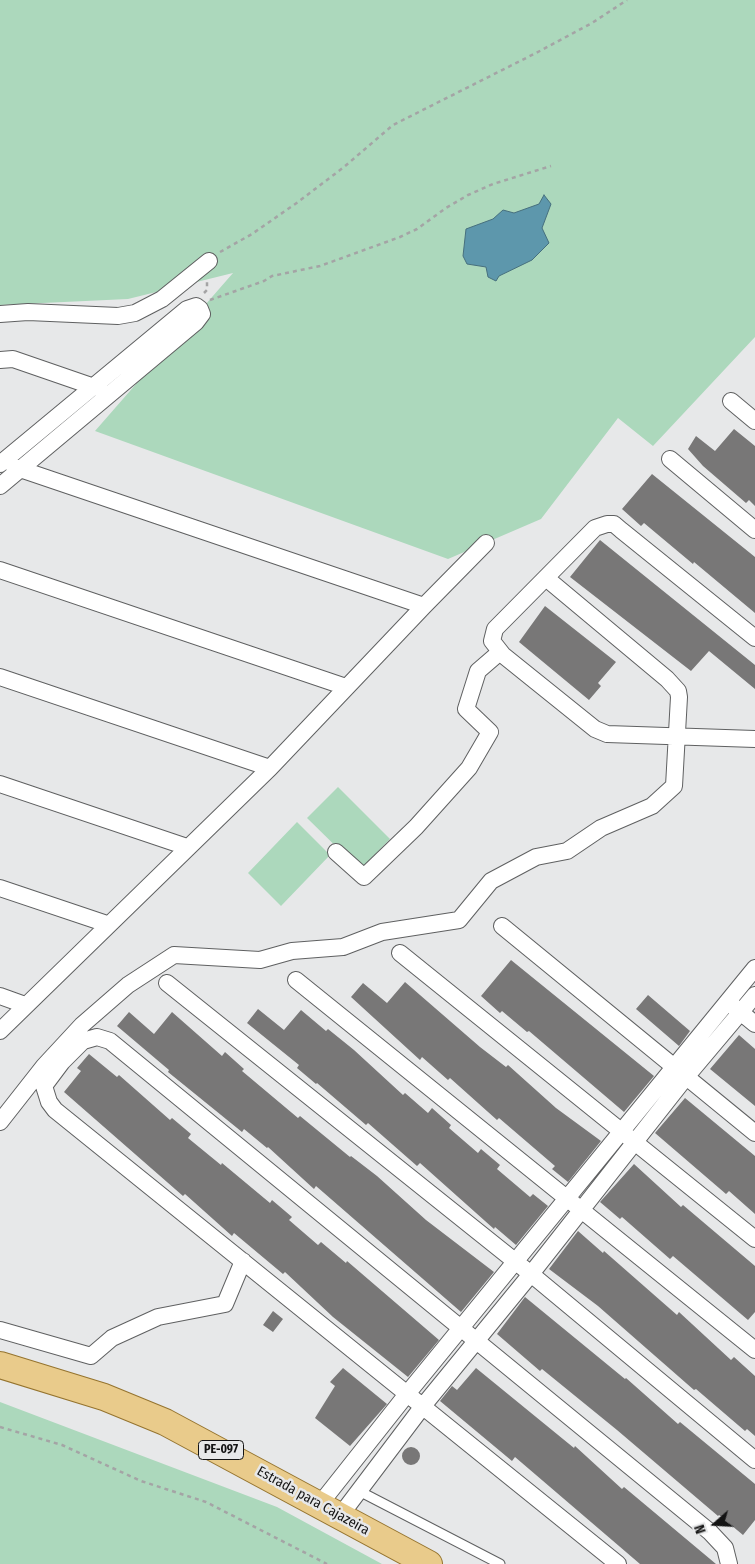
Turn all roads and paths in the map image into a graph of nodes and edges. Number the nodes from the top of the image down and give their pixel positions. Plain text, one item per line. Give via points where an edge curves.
1 (627, 0) edge
2 (551, 166) dead end
3 (209, 261) junction
4 (193, 306) junction
5 (0, 314) edge
6 (0, 360) edge
7 (94, 385) junction
8 (108, 394) junction
9 (731, 401) dead end
10 (755, 420) edge
11 (670, 459) dead end
12 (1, 462) edge
13 (20, 471) junction
14 (0, 486) edge
15 (755, 530) edge
16 (486, 543) dead end
17 (0, 570) edge
18 (546, 578) junction
19 (424, 606) junction
20 (755, 638) edge
21 (500, 652) junction
22 (0, 677) edge
23 (346, 687) junction
24 (677, 737) junction
25 (755, 739) edge
26 (270, 768) junction
27 (0, 784) edge
28 (186, 847) junction
29 (336, 852) dead end
30 (0, 888) edge
31 (107, 924) junction
32 (502, 926) dead end
33 (400, 953) dead end
34 (755, 968) edge
35 (296, 980) dead end
36 (167, 983) dead end
37 (755, 995) edge
38 (0, 996) edge
39 (728, 1001) junction
40 (25, 1005) junction
41 (741, 1013) junction
42 (755, 1024) edge
43 (0, 1031) edge
44 (680, 1072) junction
45 (0, 1122) edge
46 (755, 1133) edge
47 (628, 1138) junction
48 (567, 1199) junction
49 (581, 1209) junction
50 (755, 1239) edge
51 (243, 1262) junction
52 (516, 1262) junction
53 (531, 1274) junction
54 (460, 1329) junction
55 (0, 1330) edge
56 (476, 1341) junction
57 (755, 1350) edge
58 (0, 1365) edge
59 (407, 1394) junction
60 (423, 1406) junction
61 (0, 1427) edge
62 (755, 1460) edge
63 (359, 1490) junction
64 (330, 1510) junction
65 (327, 1564) edge
66 (429, 1564) edge
67 (500, 1564) edge
68 (618, 1564) edge
69 (729, 1564) edge

1 - 3 path via 536,54 393,125 298,202
2 - 4 path via 468,195 400,237 320,266 272,276
3 - 4 path via 207,290
3 - 5 street via 162,299 135,313 118,316
4 - 7 street
4 - 8 street via 200,308 202,314 196,322
6 - 7 street via 13,359
7 - 8 street
7 - 12 street
8 - 13 street
9 - 10 street
11 - 15 street
12 - 13 street
13 - 14 street
13 - 19 street
16 - 19 street
17 - 23 street
18 - 20 street via 594,528 614,524
18 - 21 street via 494,630 492,641
18 - 24 street via 673,686 680,697
19 - 23 street
21 - 24 street via 595,728 607,734
21 - 29 street via 478,671 466,709 490,732 469,768 416,827 364,877
22 - 26 street
23 - 26 street
24 - 25 street
24 - 45 street via 674,786 652,806 601,828 567,851 536,857 491,881 460,920 382,932 343,948 292,951 260,960 174,955 128,985 82,1025 44,1066
26 - 28 street
27 - 28 street
28 - 31 street
30 - 31 street
31 - 40 street
32 - 44 street
33 - 47 street
34 - 39 street
35 - 48 street
36 - 52 street
37 - 41 street
38 - 40 street
39 - 41 street
39 - 44 street
40 - 43 street
41 - 42 street
41 - 44 street
44 - 46 street
44 - 47 street
47 - 48 street
47 - 49 street
47 - 50 street
48 - 49 street
48 - 52 street
49 - 53 street
49 - 57 street
51 - 54 street via 55,1110 44,1086 76,1046 98,1037 110,1041
51 - 55 street via 225,1304 158,1317 112,1338 91,1356
51 - 59 street
52 - 53 street
52 - 54 street
53 - 56 street
53 - 62 street
54 - 56 street
54 - 59 street
56 - 60 street
56 - 69 street via 720,1541
58 - 64 main road, Estrada para Cajazeira / PE-097 via 104,1397 165,1422
59 - 60 street
59 - 64 street
60 - 63 street
60 - 68 street
61 - 65 path via 62,1445 141,1480 206,1502
63 - 64 street
63 - 67 lane
64 - 66 main road, Estrada para Cajazeira / PE-097

